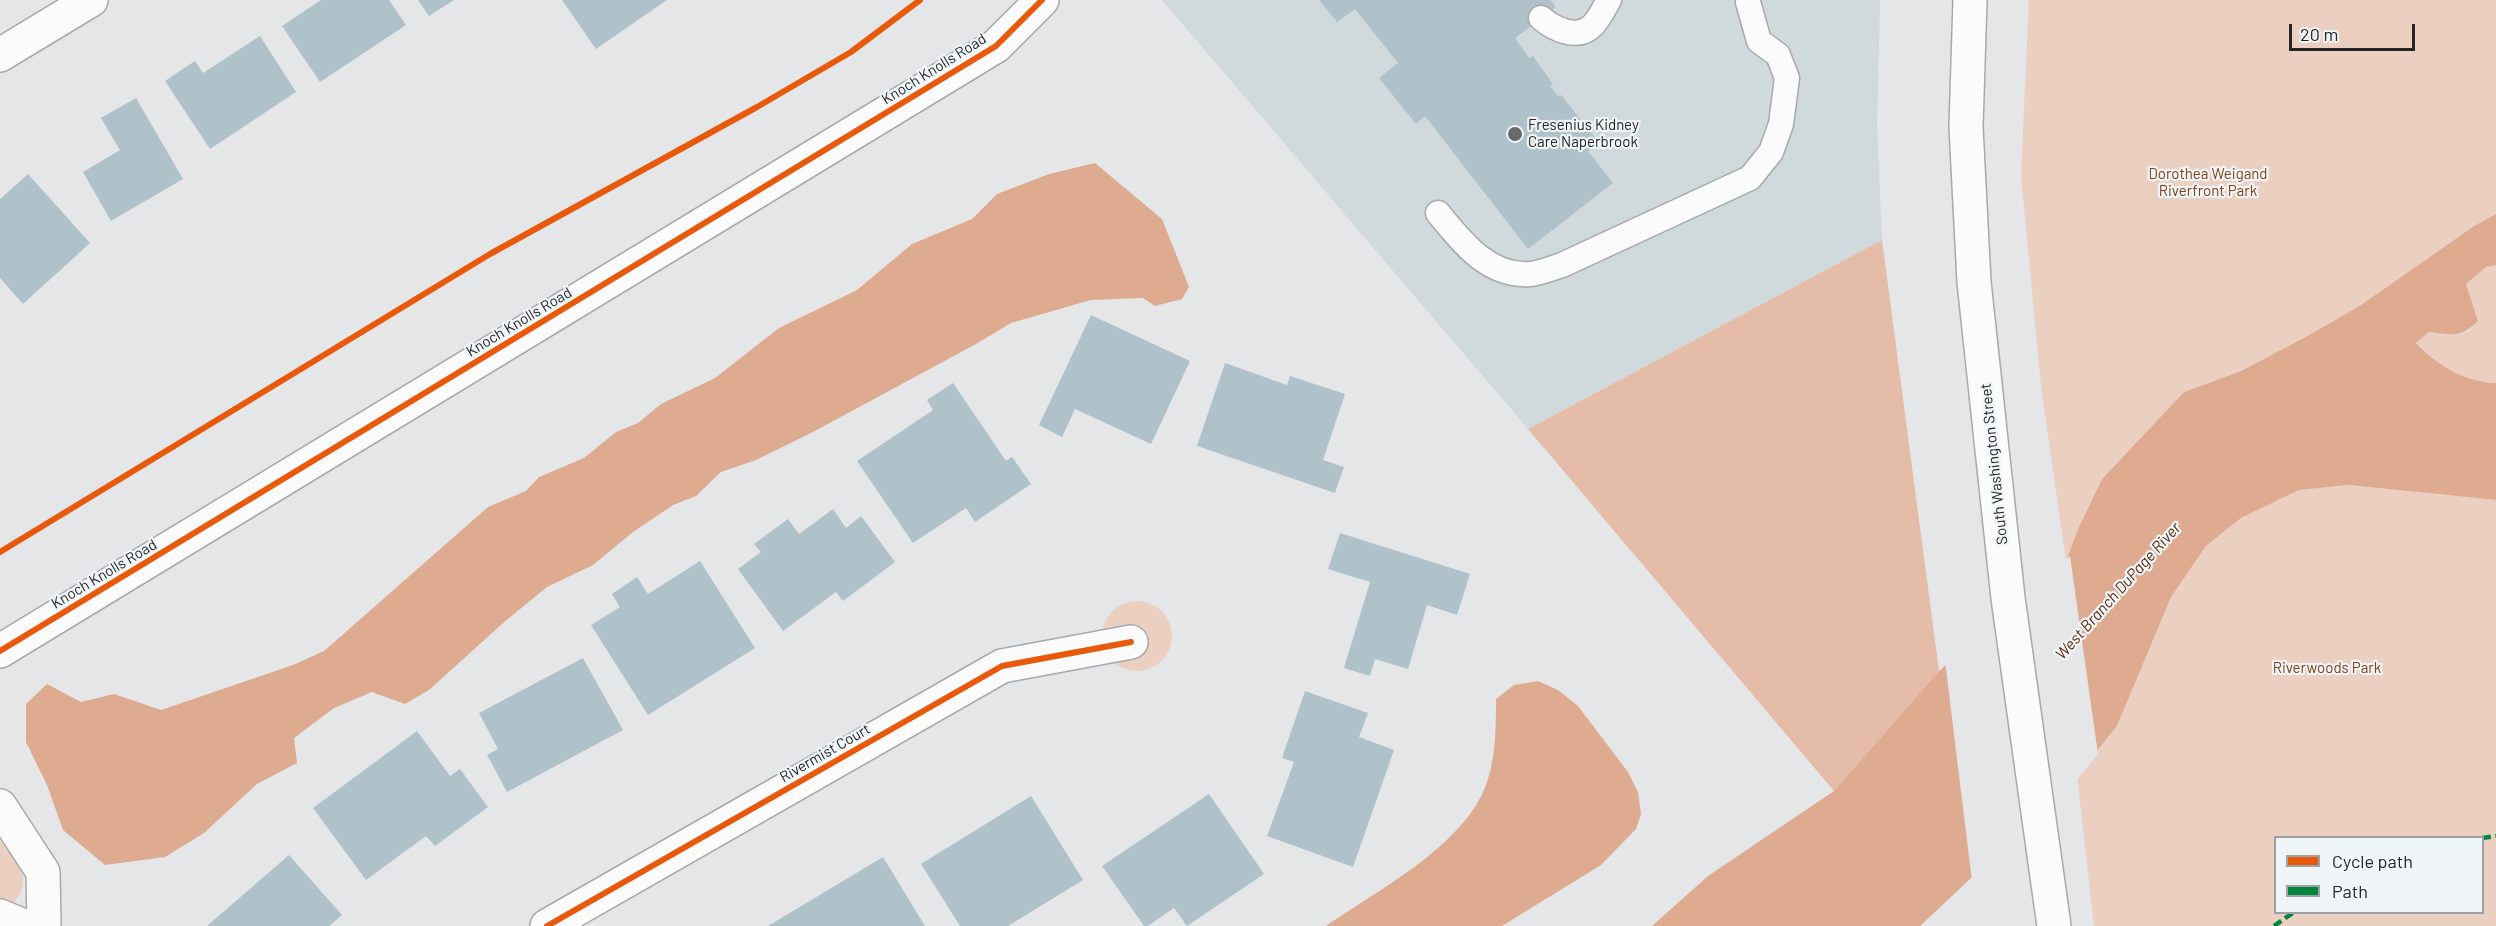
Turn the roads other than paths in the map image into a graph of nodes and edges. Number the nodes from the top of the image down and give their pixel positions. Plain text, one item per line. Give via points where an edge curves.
1 (91, 0) edge
2 (1042, 0) edge
3 (1609, 0) edge
4 (1970, 0) edge
5 (1748, 2) dead end
6 (1541, 18) dead end
7 (0, 55) edge
8 (1438, 213) dead end
9 (1131, 642) dead end
10 (0, 651) edge
11 (0, 806) edge
12 (0, 916) edge
13 (24, 926) edge
14 (44, 926) edge
15 (547, 926) edge
16 (2054, 926) edge

1 - 7 street
2 - 10 street, Knoch Knolls Road via 996,46
3 - 6 lane via 1593,26 1578,33 1555,30
4 - 16 street, South Washington Street via 1966,127 1974,282 2008,598
5 - 8 lane via 1759,41 1778,55 1787,78 1771,152 1750,178 1562,265 1531,274 1502,272 1469,250
9 - 15 street, Rivermist Court via 1002,666
11 - 14 street via 43,872
12 - 13 street

